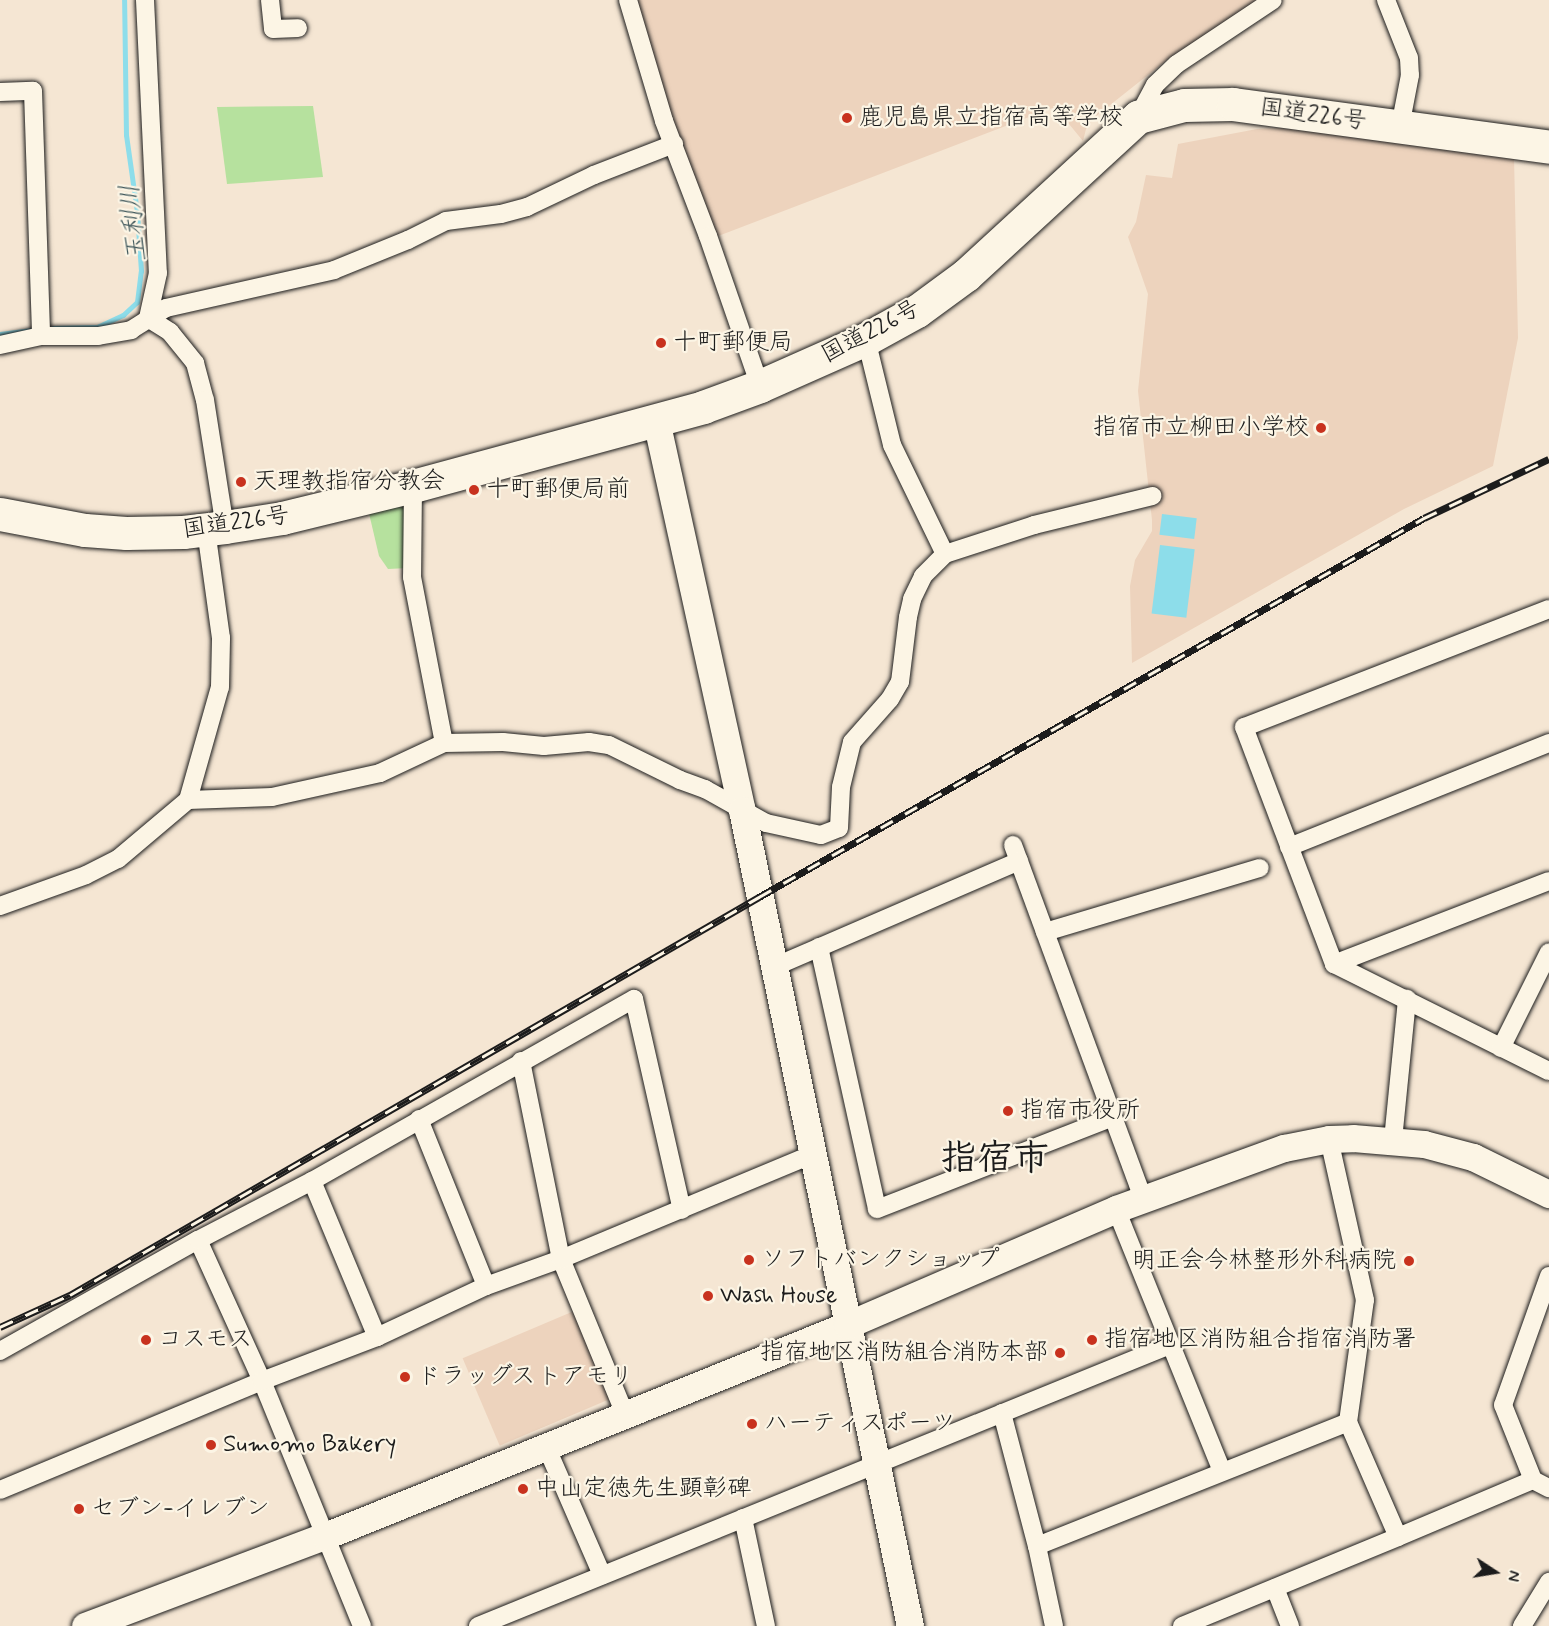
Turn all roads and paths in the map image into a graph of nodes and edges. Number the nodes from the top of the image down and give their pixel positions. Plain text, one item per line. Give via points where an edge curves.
1 (145, 0) edge
2 (270, 0) edge
3 (628, 0) edge
4 (1273, 0) edge
5 (1386, 0) edge
6 (298, 28) dead end
7 (0, 92) edge
8 (1138, 117) junction
9 (1400, 127) junction
10 (674, 144) junction
11 (1549, 147) edge
12 (148, 318) junction
13 (41, 331) junction
14 (866, 339) junction
15 (0, 345) edge
16 (760, 386) junction
17 (656, 420) junction
18 (414, 486) junction
19 (1152, 496) dead end
20 (0, 514) edge
21 (216, 528) junction
22 (945, 554) junction
23 (1548, 613) edge
24 (444, 743) junction
25 (1549, 743) edge
26 (188, 800) junction
27 (742, 810) junction
28 (1289, 847) junction
29 (1260, 868) dead end
30 (1549, 881) edge
31 (0, 906) edge
32 (1045, 932) junction
33 (819, 947) junction
34 (1549, 952) edge
35 (1334, 964) junction
36 (774, 966) junction
37 (1407, 999) junction
38 (1502, 1048) junction
39 (520, 1061) junction
40 (1549, 1071) edge
41 (1113, 1117) junction
42 (419, 1119) junction
43 (1329, 1139) junction
44 (1393, 1140) junction
45 (813, 1154) junction
46 (312, 1181) junction
47 (1549, 1194) edge
48 (1143, 1199) junction
49 (1116, 1209) junction
50 (682, 1210) junction
51 (198, 1240) junction
52 (561, 1259) junction
53 (1549, 1276) edge
54 (486, 1286) junction
55 (847, 1325) junction
56 (377, 1337) junction
57 (1170, 1345) junction
58 (0, 1351) edge
59 (262, 1382) junction
60 (1002, 1413) junction
61 (625, 1414) junction
62 (1348, 1422) junction
63 (546, 1446) junction
64 (876, 1464) junction
65 (1222, 1471) junction
66 (1541, 1484) edge
67 (0, 1491) edge
68 (743, 1518) junction
69 (325, 1536) junction
70 (1398, 1537) junction
71 (1038, 1546) junction
72 (602, 1575) junction
73 (1549, 1582) edge
74 (1275, 1588) junction
75 (86, 1626) edge
76 (362, 1626) edge
77 (477, 1626) edge
78 (766, 1626) edge
79 (910, 1626) edge
80 (1054, 1626) edge
81 (1182, 1626) edge
82 (1290, 1626) edge
83 (1522, 1626) edge

1 - 12 street via 158,273
2 - 6 street via 273,29
3 - 10 street
4 - 8 street via 1177,64 1155,85
5 - 9 street via 1409,58 1410,75
7 - 13 street via 33,91
8 - 9 highway, 国道226号 via 1184,105 1233,105
8 - 14 highway, 国道226号 via 966,276
9 - 11 highway, 国道226号
10 - 12 street via 594,175 527,207 446,220 334,270 166,308
10 - 16 street
12 - 13 street via 131,330 98,336
12 - 21 street via 170,332 195,363 205,400
13 - 15 street
14 - 16 highway, 国道226号
14 - 22 street via 892,445
16 - 17 highway, 国道226号
17 - 18 highway, 国道226号
17 - 27 street
18 - 21 highway, 国道226号 via 282,518
18 - 24 street via 412,577
19 - 22 street via 1034,525
20 - 21 highway, 国道226号 via 85,530 126,533
21 - 26 street via 220,687
22 - 27 street via 923,576 912,599 900,682 852,742 841,787 839,828 821,834 766,823
23 - 28 street via 1244,727
24 - 26 street via 380,773 283,795
24 - 27 street via 544,746 589,742 609,746
25 - 28 street
26 - 31 street via 118,859 86,875
27 - 36 street
28 - 35 street
29 - 32 street
30 - 35 street
32 - 33 street via 1016,853
32 - 41 street
33 - 36 street
33 - 41 street via 877,1209
34 - 38 street
35 - 37 street
36 - 45 street
37 - 38 street
37 - 44 street
38 - 40 street
39 - 42 street
39 - 50 street via 634,999
39 - 52 street
41 - 48 street
42 - 46 street
42 - 54 street
43 - 44 street
43 - 48 street via 1284,1148
43 - 62 street via 1365,1300
44 - 47 street via 1473,1157
45 - 50 street
45 - 55 street
46 - 51 street
46 - 56 street
48 - 49 street
49 - 55 street
49 - 57 street
50 - 52 street
51 - 58 street
51 - 59 street
52 - 54 street
52 - 61 street
53 - 66 street via 1503,1405
54 - 56 street
55 - 61 street
55 - 64 street
56 - 59 street
57 - 60 street
57 - 65 street
59 - 67 street
59 - 69 street
60 - 64 street
60 - 71 street
61 - 63 street
62 - 65 street
62 - 70 street
63 - 69 street
63 - 72 street
64 - 68 street
64 - 79 street
65 - 71 street
66 - 70 street
68 - 72 street
68 - 78 street
69 - 75 street
69 - 76 street
70 - 74 street
71 - 80 street
72 - 77 street
73 - 83 street
74 - 81 street
74 - 82 street

